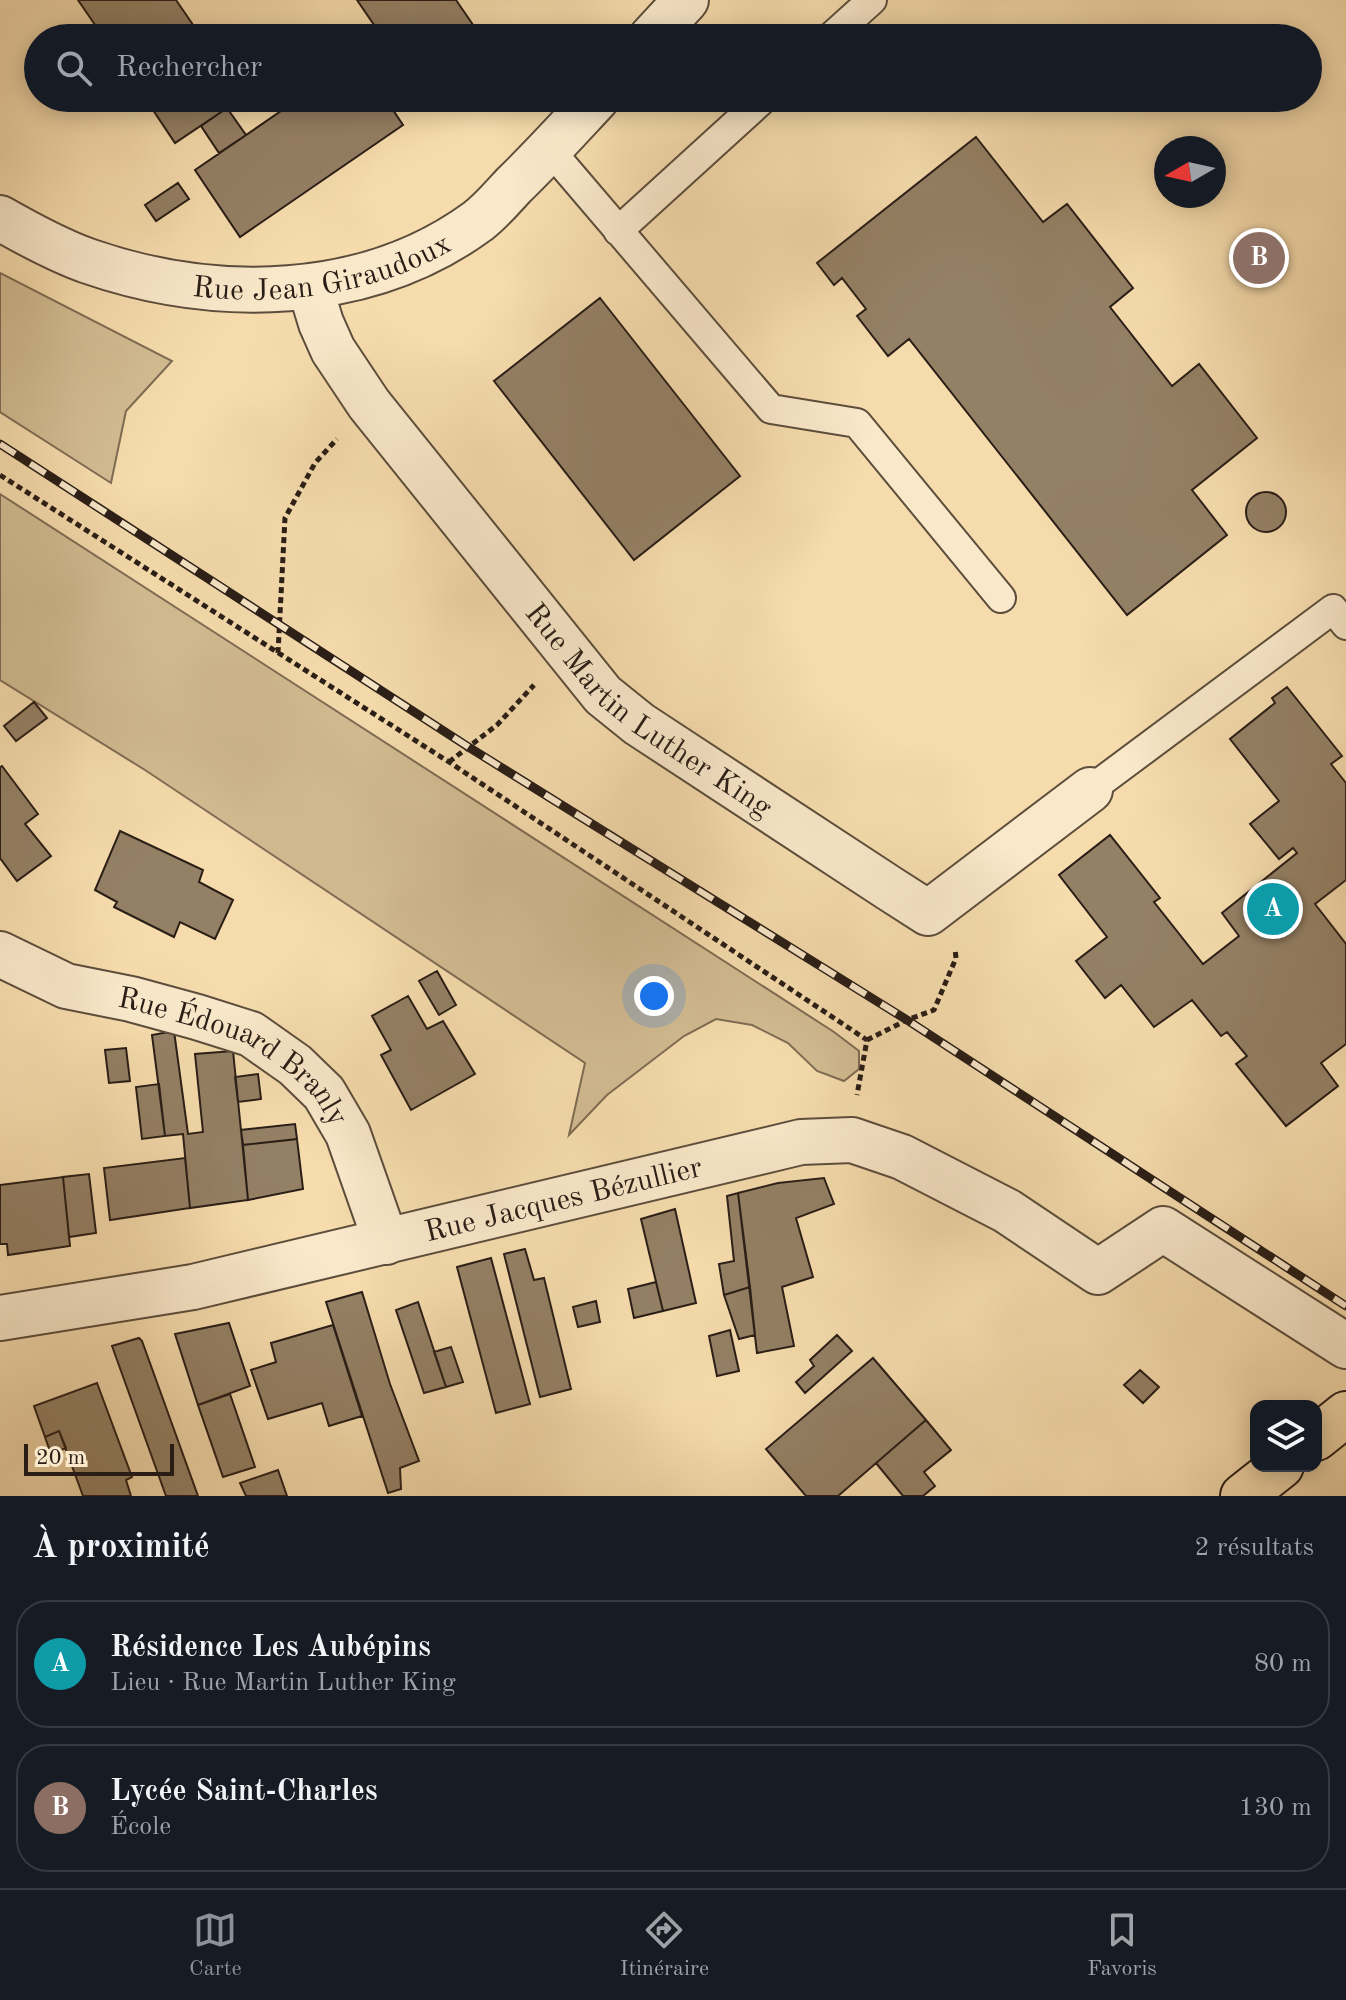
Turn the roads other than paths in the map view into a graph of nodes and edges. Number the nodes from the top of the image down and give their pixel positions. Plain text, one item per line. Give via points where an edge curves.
1 (686, 0) edge
2 (872, 0) edge
3 (664, 24) edge
4 (845, 24) edge
5 (584, 112) edge
6 (749, 112) edge
7 (550, 150) junction
8 (0, 218) edge
9 (618, 231) junction
10 (310, 287) junction
11 (1001, 598) dead end
12 (1346, 625) edge
13 (1090, 790) joint
14 (0, 954) edge
15 (386, 1242) junction
16 (0, 1318) edge
17 (1329, 1335) edge
18 (1346, 1414) edge
19 (1322, 1433) edge
20 (1273, 1472) edge
21 (1243, 1496) edge

1 - 3 street
2 - 4 lane
5 - 7 street, Rue Jean Giraudoux
6 - 9 lane
7 - 9 lane
7 - 10 street, Rue Jean Giraudoux via 480,219 429,252 371,274
8 - 10 street, Rue Jean Giraudoux via 86,260 146,278 254,290
9 - 11 lane via 771,409 857,423
10 - 13 street, Rue Martin Luther King via 333,350 369,404 603,695 889,888 928,913
12 - 13 lane via 1333,609
14 - 15 street, Rue Édouard Branly via 66,986 251,1034 295,1065 324,1093 348,1134
15 - 16 street, Rue Jacques Bézullier via 193,1287
15 - 17 street, Rue Jacques Bézullier via 801,1142 852,1140 902,1157 1007,1211 1098,1272 1163,1229
18 - 19 main road
20 - 21 main road

